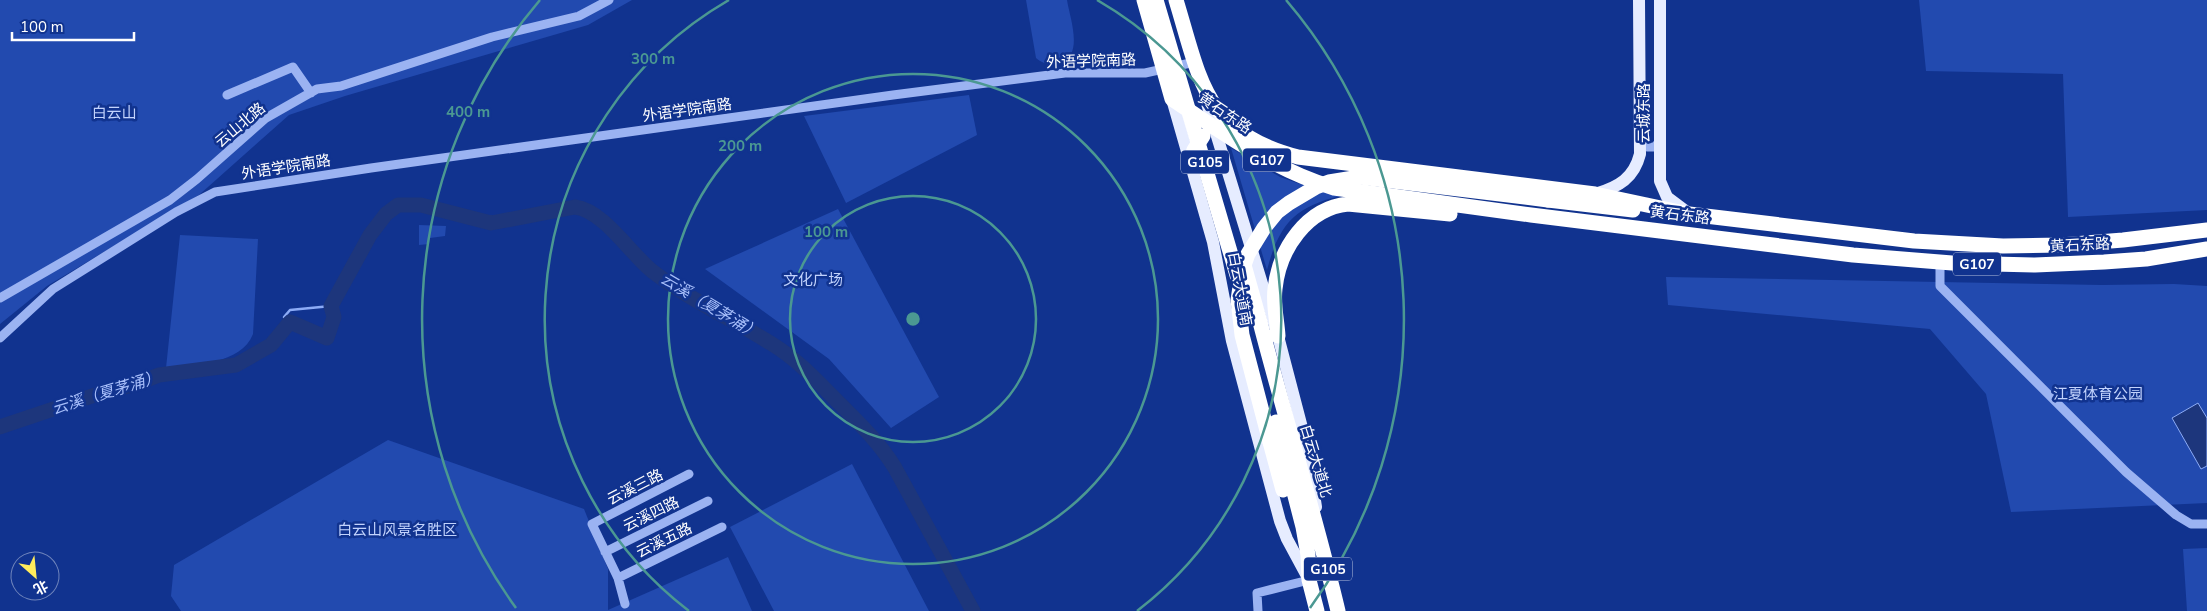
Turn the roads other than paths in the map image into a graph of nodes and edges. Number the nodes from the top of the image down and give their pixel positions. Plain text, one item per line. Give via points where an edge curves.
1 (609, 0) edge
2 (1144, 0) edge
3 (1156, 0) edge
4 (1166, 0) edge
5 (1176, 0) edge
6 (1638, 0) edge
7 (1660, 0) edge
8 (1195, 62) junction
9 (1164, 70) junction
10 (1201, 82) junction
11 (311, 93) junction
12 (227, 95) dead end
13 (1172, 99) junction
14 (1234, 127) junction
15 (1216, 128) junction
16 (1661, 139) junction
17 (1642, 140) junction
18 (1222, 148) junction
19 (1190, 163) junction
20 (1379, 166) junction
21 (1373, 194) junction
22 (1596, 194) junction
23 (170, 200) junction
24 (176, 212) junction
25 (1689, 214) junction
26 (1531, 216) junction
27 (2207, 230) edge
28 (2202, 250) edge
29 (1940, 262) junction
30 (0, 298) edge
31 (1255, 323) junction
32 (1278, 336) junction
33 (0, 338) edge
34 (689, 474) dead end
35 (708, 501) dead end
36 (2207, 524) edge
37 (1318, 526) junction
38 (722, 527) dead end
39 (605, 552) junction
40 (618, 578) junction
41 (1309, 580) junction
42 (625, 604) dead end
43 (1258, 611) edge
44 (1317, 611) edge
45 (1338, 611) edge

1 - 11 street, 云山北路 via 578,16 492,37
2 - 9 highway, 白云大道南
3 - 31 highway, 白云大道南 / G105, bridge
4 - 31 highway, 白云大道南 / G105, bridge
5 - 8 highway, 白云大道南 / G107
6 - 17 main road, 云城东路
7 - 16 main road, 云城东路
8 - 9 street, 外语学院南路
8 - 10 highway, 白云大道南 / G107
9 - 13 highway, 白云大道南
9 - 24 street, 外语学院南路 via 1041,76 494,150 215,192
10 - 14 highway, 黄石东路 / G107 via 1214,107
10 - 15 main road, 白云大道南
11 - 12 street via 293,67
11 - 23 street, 云山北路 via 266,118
13 - 15 highway, 黄石东路 / G107
13 - 19 main road, 白云大道南
14 - 15 highway
14 - 20 highway, 黄石东路 / G107 via 1284,153
15 - 18 main road, 白云大道南
15 - 19 highway via 1202,136
15 - 21 highway, 黄石东路 / G107 via 1260,157 1303,177 1334,188
16 - 17 street via 1655,147 1647,147
16 - 25 main road, 云城东路 via 1660,181 1672,202
17 - 22 main road, 云城东路 via 1638,162 1630,176 1612,189
18 - 19 main road via 1203,147
18 - 32 main road, 白云大道南
19 - 41 main road, 白云大道南 via 1214,242 1232,341 1280,520
20 - 21 highway via 1368,170 1363,179
20 - 22 highway, 黄石东路 / G107
21 - 26 highway, 黄石东路 / G107
22 - 25 highway, 黄石东路 / G107
23 - 24 street
23 - 30 street, 云山北路
24 - 33 street, 外语学院南路 via 52,289
25 - 27 highway, 黄石东路 / G107 via 1875,238 1984,245 2091,243
25 - 41 highway, bridge via 1360,177 1316,187 1277,212 1248,254 1238,300 1242,335
26 - 29 highway, 黄石东路 / G107 via 1853,255
26 - 32 highway via 1458,215 1348,204 1330,208 1304,225 1282,259 1275,290
28 - 29 highway, 黄石东路 / G107 via 2146,259 2070,264
29 - 36 street via 1940,286 2126,472 2176,515 2191,524
31 - 37 highway, 白云大道北 / G105
31 - 41 highway, 白云大道北 / G105 via 1303,527
32 - 37 main road, 白云大道南 via 1306,443
34 - 39 street, 云溪三路 via 592,524
35 - 39 street, 云溪四路
37 - 45 highway, 白云大道北 / G105
38 - 40 street, 云溪五路
39 - 40 street
40 - 42 street
41 - 43 street via 1257,593
41 - 44 highway, 白云大道北 / G105

